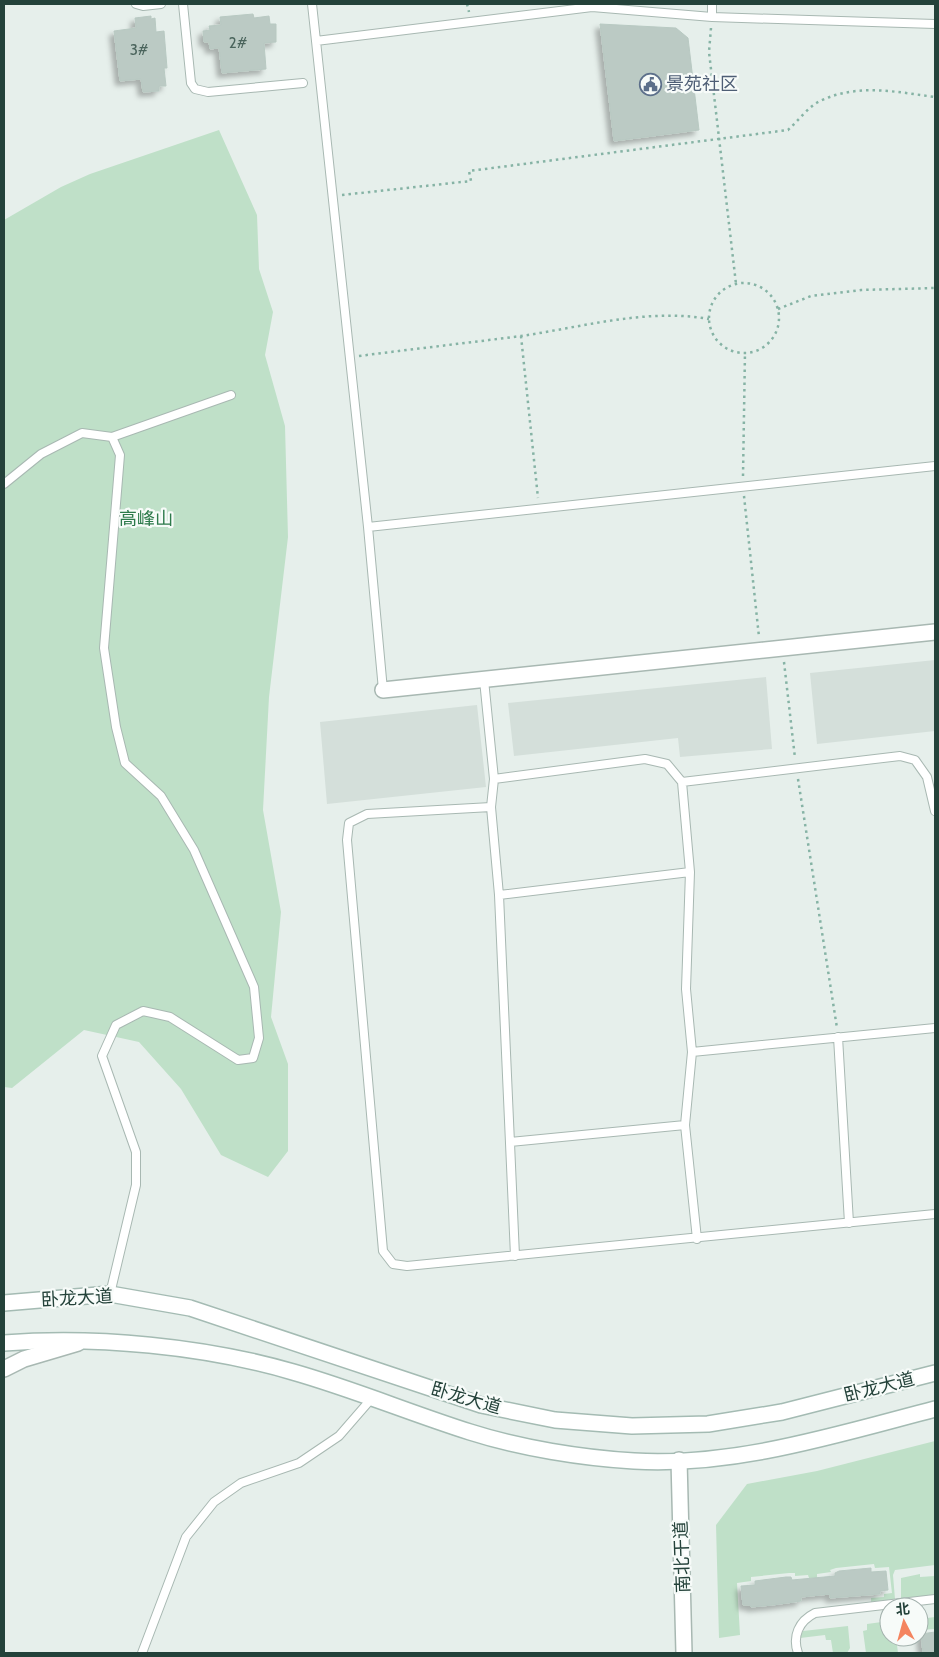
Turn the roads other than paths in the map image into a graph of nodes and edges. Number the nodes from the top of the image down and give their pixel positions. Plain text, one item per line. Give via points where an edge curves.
1 (136, 4) edge
2 (161, 4) edge
3 (183, 4) edge
4 (312, 4) edge
5 (712, 4) edge
6 (712, 17) junction
7 (935, 24) edge
8 (316, 41) junction
9 (303, 83) dead end
10 (231, 395) dead end
11 (112, 437) junction
12 (935, 466) edge
13 (4, 484) edge
14 (368, 527) junction
15 (935, 632) edge
16 (484, 680) junction
17 (383, 690) joint
18 (494, 780) junction
19 (682, 782) junction
20 (491, 807) junction
21 (935, 811) edge
22 (690, 872) junction
23 (498, 895) junction
24 (935, 1028) edge
25 (838, 1037) junction
26 (692, 1052) junction
27 (685, 1125) junction
28 (510, 1142) junction
29 (935, 1214) edge
30 (850, 1222) junction
31 (697, 1239) junction
32 (515, 1256) junction
33 (110, 1294) junction
34 (26, 1300) junction
35 (4, 1303) edge
36 (4, 1314) edge
37 (4, 1331) edge
38 (23, 1342) junction
39 (83, 1342) junction
40 (4, 1343) edge
41 (4, 1369) edge
42 (935, 1373) edge
43 (372, 1398) junction
44 (935, 1410) edge
45 (679, 1460) junction
46 (935, 1599) edge
47 (142, 1653) edge
48 (684, 1653) edge
49 (798, 1653) edge

1 - 2 lane
3 - 9 lane via 191,83 196,89 208,92
4 - 8 lane
5 - 6 lane
6 - 7 lane
6 - 8 lane via 592,7
8 - 14 lane
10 - 11 lane
11 - 13 lane via 82,433 41,454
11 - 33 lane via 120,454 104,648 116,727 126,763 161,796 194,850 254,987 259,1038 253,1058 238,1060 170,1018 143,1011 116,1025 102,1056 136,1152 136,1185
12 - 14 lane
14 - 17 lane
15 - 16 main road
16 - 17 main road
16 - 18 lane
18 - 19 lane via 645,759 667,764
18 - 20 lane
19 - 21 lane via 900,756 916,760 927,777
19 - 22 lane
20 - 23 lane
20 - 32 lane via 367,814 349,823 347,840 383,1251 393,1264 407,1266
22 - 23 lane
22 - 26 lane via 686,989
23 - 28 lane
24 - 25 lane
25 - 26 lane
25 - 30 lane
26 - 27 lane
27 - 28 lane
27 - 31 lane
28 - 32 lane
29 - 30 lane
30 - 31 lane
31 - 32 lane
33 - 34 main road, 卧龙大道
33 - 42 main road, 卧龙大道 via 190,1308 481,1405 555,1420 632,1426 708,1424 782,1412
34 - 35 main road, 卧龙大道
34 - 36 main road
37 - 38 main road
38 - 39 main road, 卧龙大道
38 - 40 main road, 卧龙大道
39 - 41 main road via 24,1359
39 - 43 main road, 卧龙大道 via 183,1349 292,1372
43 - 45 main road, 卧龙大道 via 472,1433 546,1450 635,1461
43 - 47 lane via 339,1436 299,1463 241,1483 214,1502 186,1537
44 - 45 main road, 卧龙大道 via 808,1443
45 - 48 main road, 南北干道
46 - 49 lane via 815,1613 800,1625 796,1638

